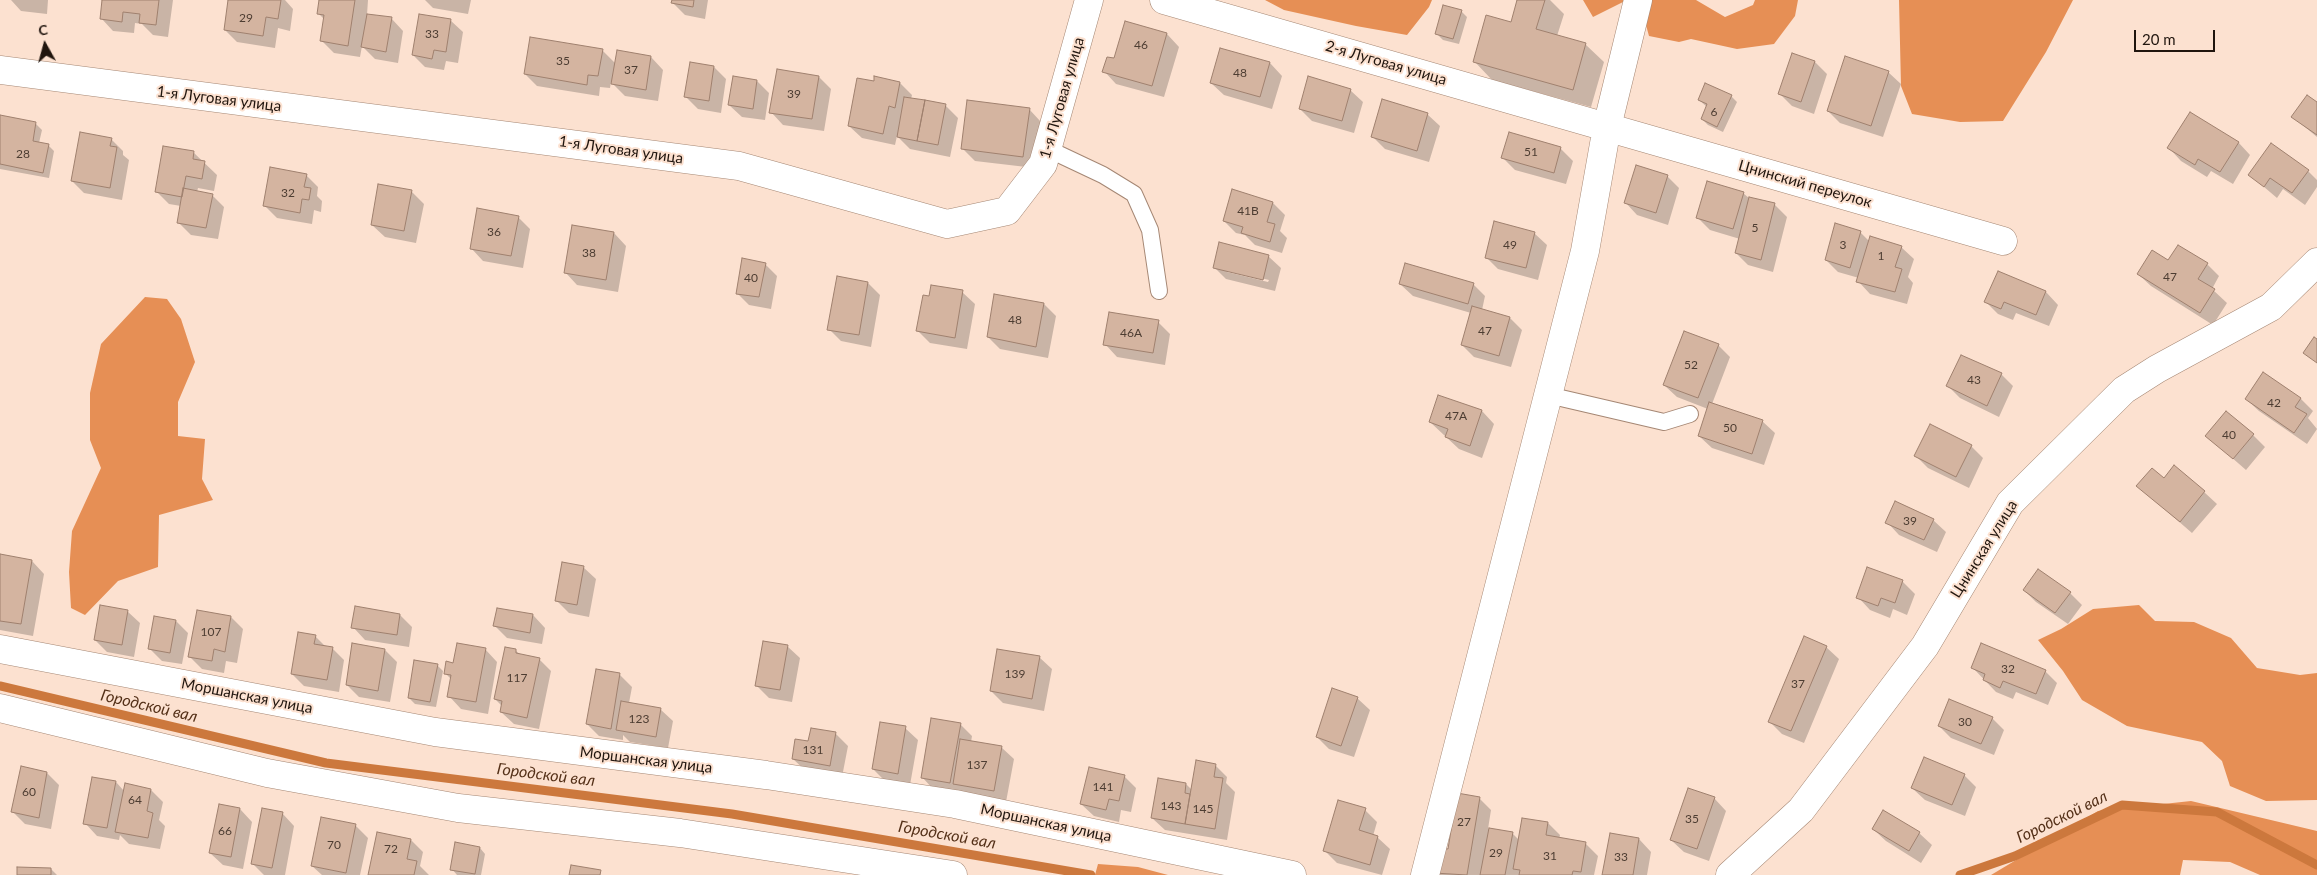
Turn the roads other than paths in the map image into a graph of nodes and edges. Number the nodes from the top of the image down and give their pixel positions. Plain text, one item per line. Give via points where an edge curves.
1 (1089, 0) edge
2 (1164, 0) edge
3 (1638, 0) edge
4 (0, 70) edge
5 (1607, 127) junction
6 (1048, 149) junction
7 (2003, 241) dead end
8 (2317, 262) edge
9 (1159, 291) dead end
10 (1548, 395) junction
11 (1690, 414) dead end
12 (0, 648) edge
13 (0, 708) edge
14 (953, 875) edge
15 (1292, 875) edge
16 (1425, 875) edge
17 (1730, 875) edge

1 - 6 street, 1-я Луговая улица
2 - 5 street, 2-я Луговая улица
3 - 5 street
4 - 6 street, 1-я Луговая улица via 740,166 947,224 1007,211 1043,164
5 - 7 street, Цнинский переулок
5 - 10 street via 1585,251
6 - 9 lane via 1134,194 1150,230
8 - 17 street, Цнинская улица via 2271,307 2124,390 2010,503 1925,646 1813,795
10 - 11 lane via 1664,422
10 - 16 street
12 - 15 street, Моршанская улица via 435,732 766,775 954,804
13 - 14 street via 267,773 458,808 680,833

